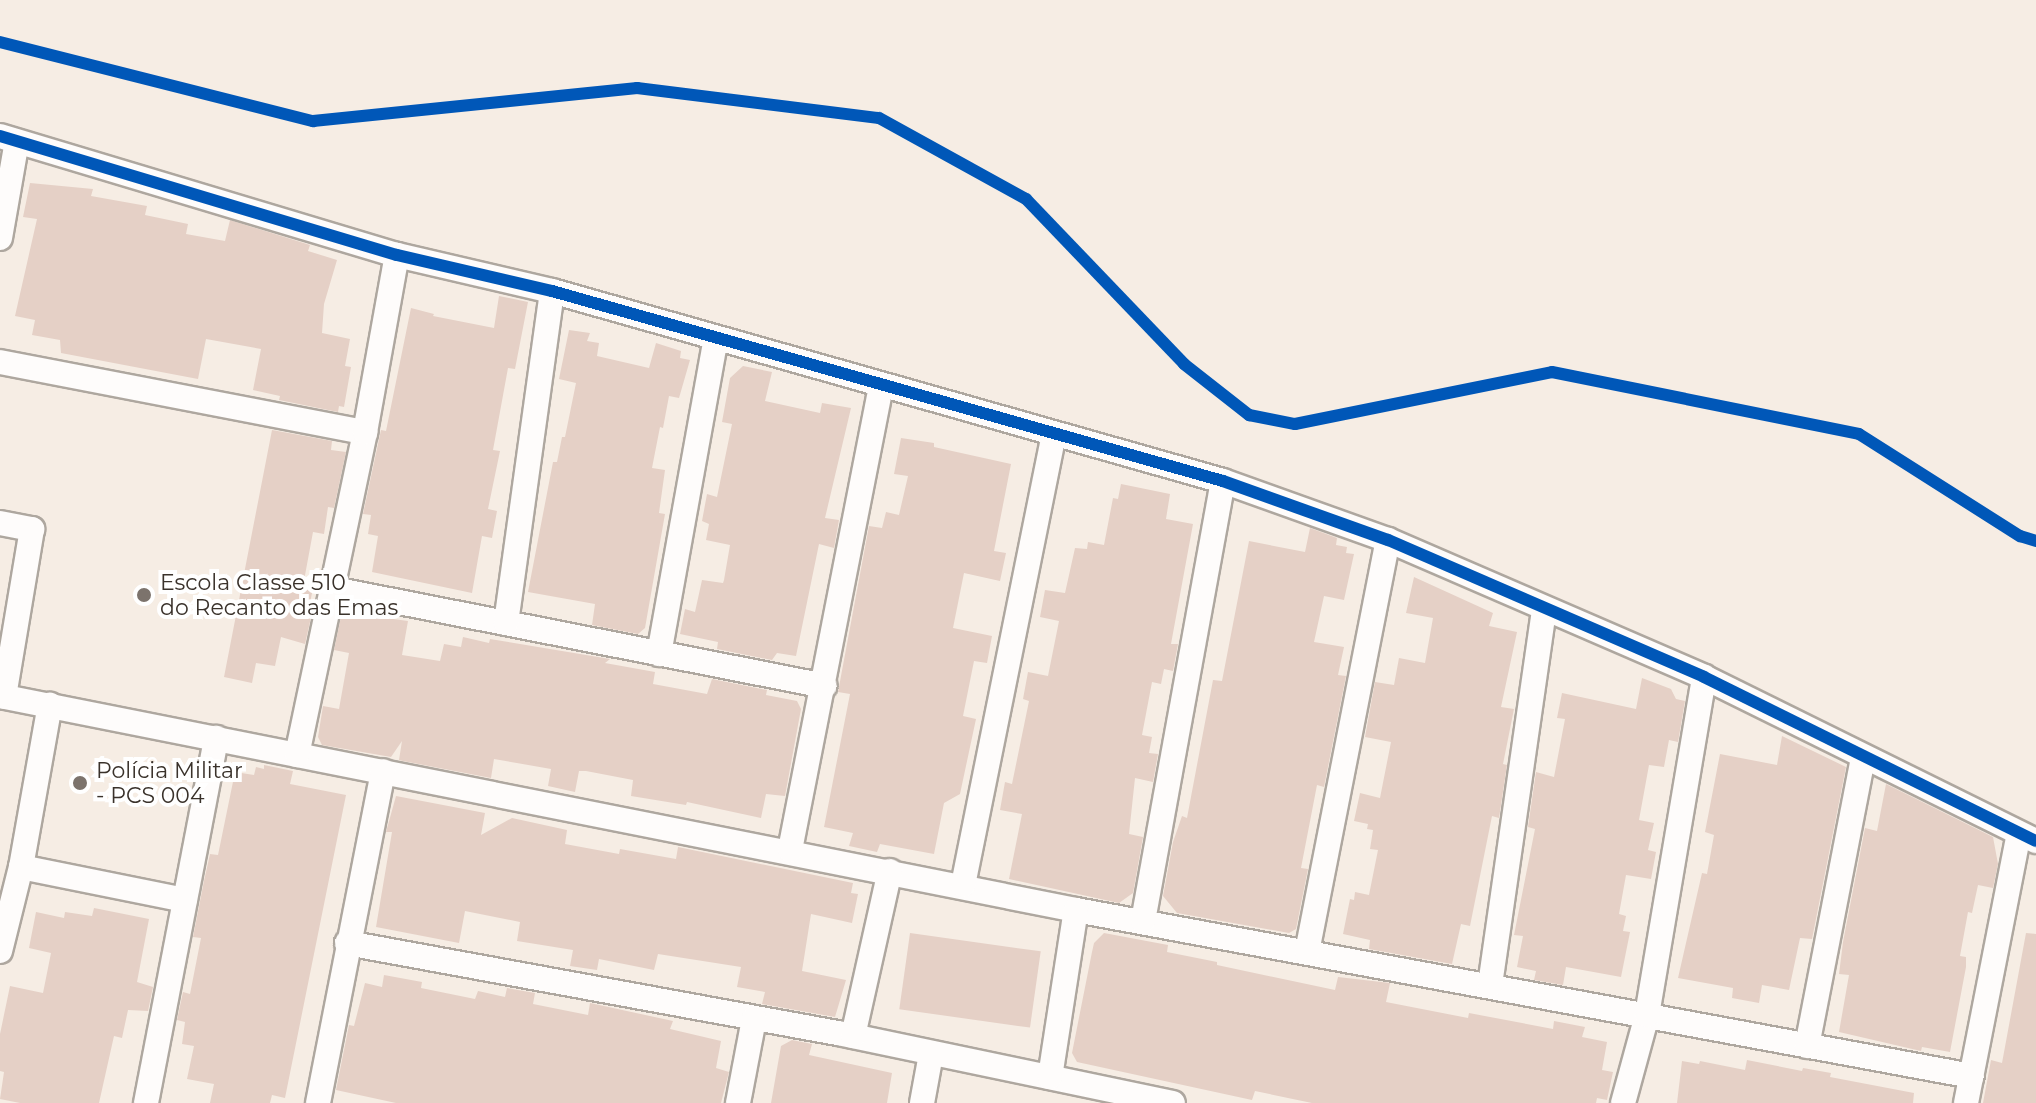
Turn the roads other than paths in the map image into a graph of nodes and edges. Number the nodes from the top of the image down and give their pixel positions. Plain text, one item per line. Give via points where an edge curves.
1 (9, 138) edge
2 (0, 238) edge
3 (397, 255) junction
4 (552, 291) junction
5 (716, 338) junction
6 (0, 362) edge
7 (881, 386) junction
8 (365, 432) junction
9 (1054, 435) junction
10 (1223, 481) junction
11 (0, 523) edge
12 (1388, 540) junction
13 (333, 589) junction
14 (1544, 611) junction
15 (506, 623) junction
16 (659, 654) junction
17 (1704, 677) junction
18 (825, 686) junction
19 (2, 696) edge
20 (50, 705) junction
21 (216, 738) junction
22 (297, 755) junction
23 (1863, 758) junction
24 (383, 771) junction
25 (2028, 838) edge
26 (790, 850) junction
27 (21, 867) junction
28 (890, 871) junction
29 (963, 885) junction
30 (185, 900) junction
31 (1076, 910) junction
32 (1143, 921) junction
33 (347, 943) junction
34 (0, 951) edge
35 (1307, 952) junction
36 (1490, 985) junction
37 (1647, 1015) junction
38 (754, 1019) junction
39 (853, 1036) junction
40 (1807, 1046) junction
41 (931, 1054) junction
42 (1972, 1076) junction
43 (1050, 1077) junction
44 (1106, 1097) edge
45 (146, 1103) edge
46 (318, 1103) edge
47 (738, 1103) edge
48 (922, 1103) edge
49 (1173, 1103) edge
50 (1623, 1103) edge
51 (1966, 1103) edge

1 - 2 street
1 - 3 street
3 - 4 street
3 - 8 street
4 - 5 street
4 - 15 street
5 - 7 street
5 - 16 street
6 - 8 street
7 - 9 street
7 - 18 street
8 - 13 street
9 - 10 street
9 - 29 street
10 - 12 street
10 - 32 street
11 - 19 street via 32,529
12 - 14 street
12 - 35 street
13 - 15 street
13 - 22 street
14 - 17 street
14 - 36 street
15 - 16 street
16 - 18 street
17 - 23 street
17 - 37 street
18 - 26 street
19 - 20 street
20 - 21 street
20 - 27 street
21 - 22 street
21 - 30 street
22 - 24 street
23 - 25 street
23 - 40 street
24 - 26 street
24 - 33 street
25 - 42 street
26 - 28 street
27 - 30 street
27 - 34 street
28 - 29 street
28 - 39 street
29 - 31 street
30 - 45 street
31 - 32 street
31 - 43 street
32 - 35 street
33 - 38 street
33 - 46 street
35 - 36 street
36 - 37 street
37 - 40 street
37 - 50 street
38 - 39 street
38 - 47 street
39 - 41 street
40 - 42 street
41 - 43 street
41 - 48 street
42 - 51 street
43 - 44 street
44 - 49 street

